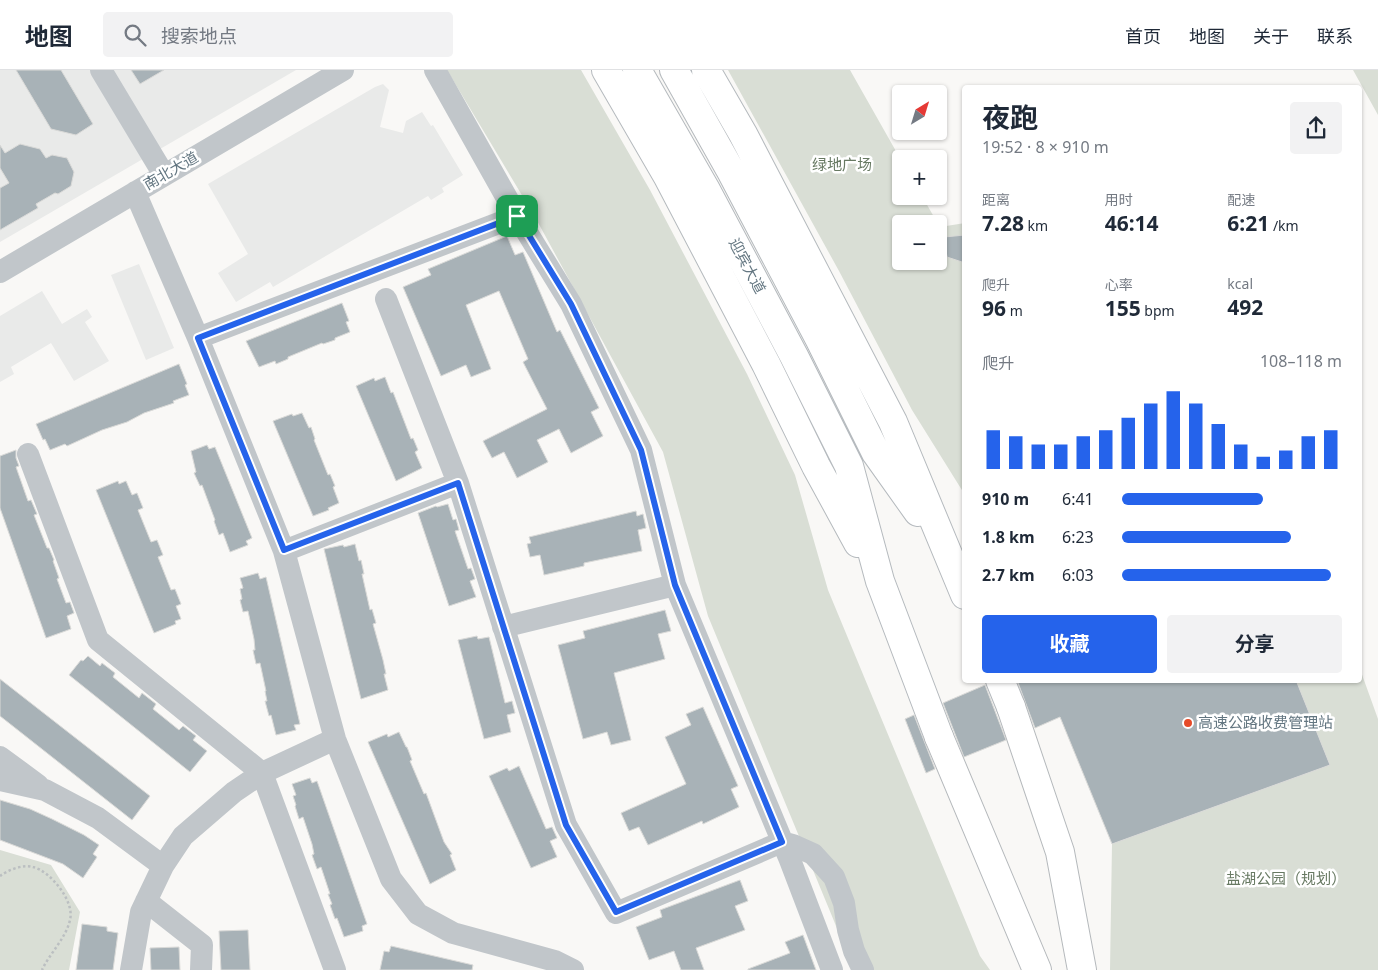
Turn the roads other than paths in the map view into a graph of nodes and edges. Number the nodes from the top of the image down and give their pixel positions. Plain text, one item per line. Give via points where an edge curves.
1 (101, 70) edge
2 (343, 70) edge
3 (435, 70) edge
4 (606, 70) edge
5 (636, 70) edge
6 (674, 70) edge
7 (706, 70) edge
8 (164, 175) junction
9 (135, 192) junction
10 (517, 216) junction
11 (0, 272) edge
12 (386, 299) dead end
13 (198, 338) junction
14 (28, 454) dead end
15 (458, 483) junction
16 (284, 550) junction
17 (948, 553) junction
18 (880, 581) junction
19 (675, 585) junction
20 (962, 588) edge
21 (503, 627) junction
22 (1001, 683) edge
23 (335, 739) junction
24 (0, 757) edge
25 (262, 773) junction
26 (0, 780) edge
27 (45, 790) junction
28 (782, 842) junction
29 (163, 866) junction
30 (146, 901) junction
31 (131, 970) edge
32 (201, 970) edge
33 (335, 970) edge
34 (573, 970) edge
35 (832, 970) edge
36 (863, 970) edge
37 (1037, 970) edge
38 (1082, 970) edge

1 - 8 street
2 - 8 street, 南北大道
3 - 10 street
4 - 18 main road via 668,177 816,466
5 - 18 main road, 迎宾大道 via 706,190 849,466
6 - 17 main road, 迎宾大道 via 820,340 876,453
7 - 17 main road via 743,134 884,405
8 - 9 street, 南北大道
9 - 11 street, 南北大道
9 - 13 street
10 - 13 street
10 - 19 street via 571,304 641,450
12 - 15 street
13 - 16 street
14 - 25 street via 98,640
15 - 16 street
15 - 21 street
16 - 23 street
17 - 20 main road
18 - 37 main road via 940,737
19 - 21 street
19 - 28 street
21 - 28 street via 566,825 616,912
22 - 38 main road via 1060,852
23 - 25 street
23 - 34 street via 391,879 418,914 453,933 555,960
24 - 27 street
25 - 29 street via 234,792 183,836
25 - 33 street
26 - 27 street
27 - 29 street via 98,818
28 - 35 street
28 - 36 street via 813,854 834,878 844,903 854,951
29 - 30 street
30 - 31 street via 141,912
30 - 32 street via 202,945

